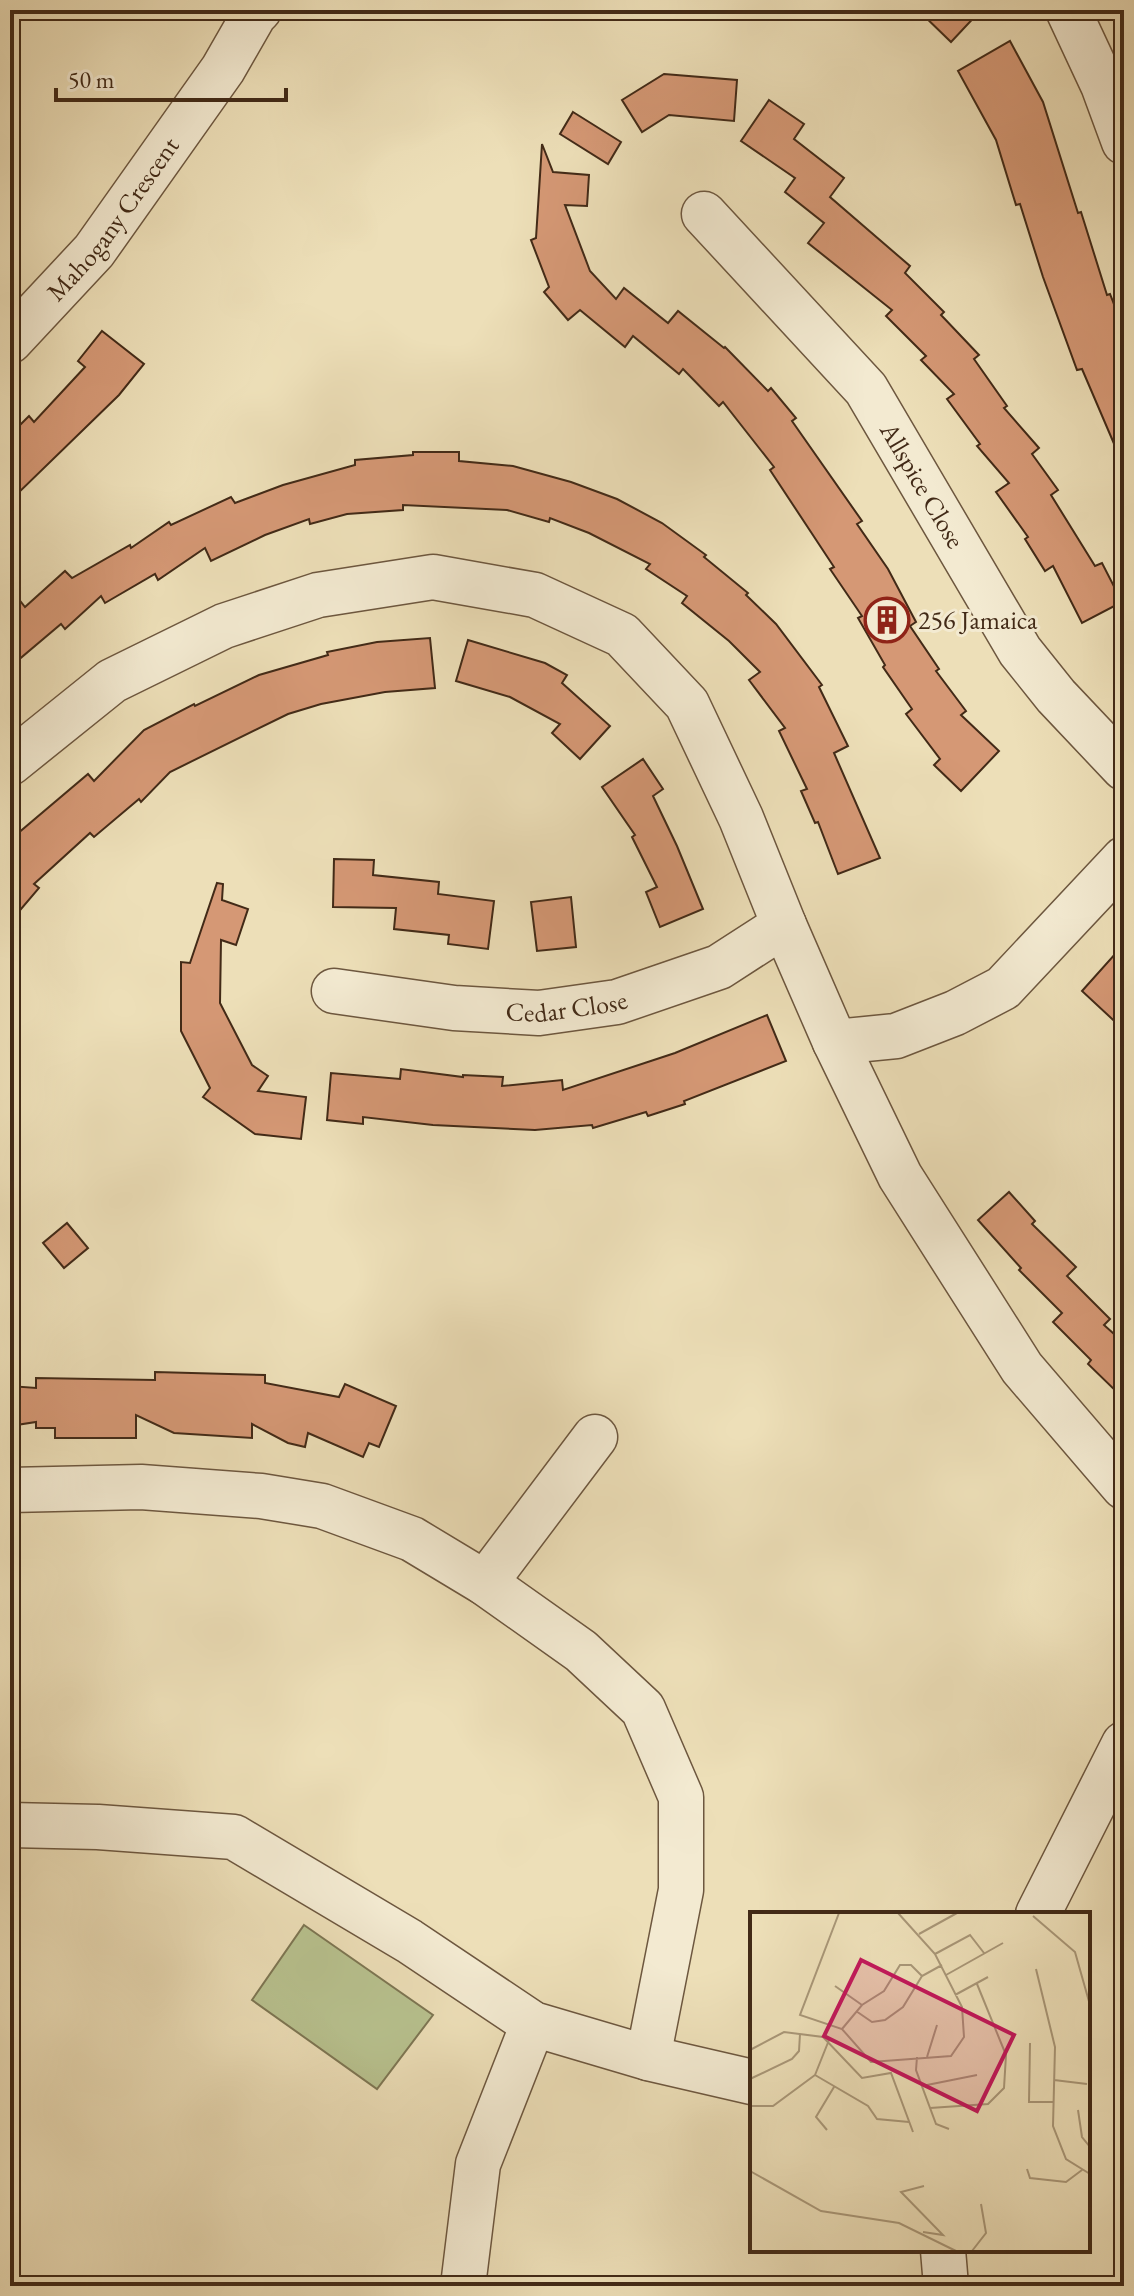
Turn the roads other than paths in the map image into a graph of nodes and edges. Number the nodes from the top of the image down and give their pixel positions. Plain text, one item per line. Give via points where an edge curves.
1 (259, 10) edge
2 (1068, 10) edge
3 (1124, 142) edge
4 (704, 214) dead end
5 (10, 341) edge
6 (10, 763) edge
7 (1124, 768) edge
8 (1124, 859) edge
9 (784, 925) junction
10 (334, 991) dead end
11 (835, 1042) junction
12 (595, 1437) dead end
13 (1124, 1487) edge
14 (10, 1490) edge
15 (485, 1583) junction
16 (1124, 1744) edge
17 (10, 1825) edge
18 (1039, 1912) edge
19 (533, 2024) junction
20 (648, 2058) junction
21 (750, 2082) edge
22 (943, 2252) edge
23 (463, 2286) edge
24 (946, 2286) edge

1 - 5 street, Mahogany Crescent via 94,251
2 - 3 street
4 - 7 street, Allspice Close via 866,389 1020,651
6 - 9 street via 112,681 224,626 318,595 433,577 535,595 622,635 687,704
8 - 11 street via 1003,988 896,1036
9 - 10 street, Cedar Close via 719,967 617,1002 539,1013 454,1008
9 - 11 street
11 - 13 street via 900,1176 1022,1368
12 - 15 street
14 - 15 street via 141,1487 322,1506 412,1539
15 - 20 street via 581,1651 643,1709 681,1797 681,1890
16 - 18 street
17 - 19 street via 234,1837 409,1941
19 - 20 street
19 - 23 street via 478,2164
20 - 21 street
22 - 24 street

